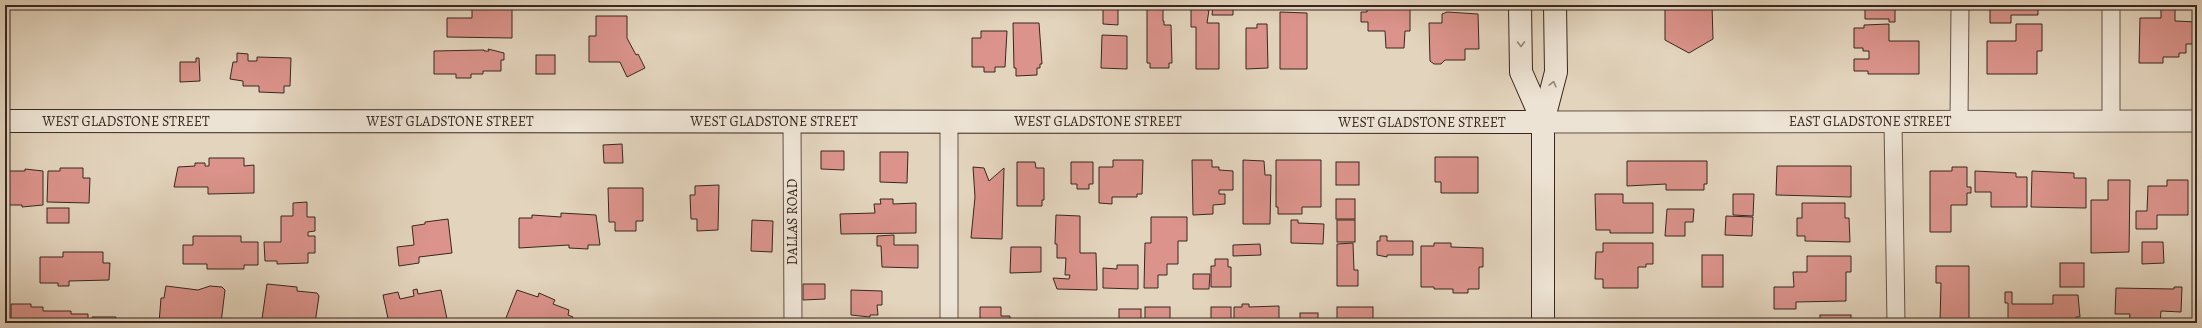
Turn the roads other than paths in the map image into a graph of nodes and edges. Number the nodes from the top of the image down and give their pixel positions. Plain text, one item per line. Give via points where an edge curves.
1 (1520, 5) edge
2 (1555, 5) edge
3 (1960, 5) edge
4 (2111, 5) edge
5 (5, 120) edge
6 (792, 121) junction
7 (948, 121) junction
8 (1894, 121) junction
9 (1959, 121) junction
10 (2111, 121) junction
11 (2197, 121) edge
12 (1543, 122) junction
13 (793, 323) edge
14 (948, 323) edge
15 (1543, 323) edge
16 (1896, 323) edge

1 -> 12 main road via 1521,72
12 -> 2 main road via 1556,72
3 - 9 street
4 - 10 street
5 - 6 main road, WEST GLADSTONE STREET
6 - 7 main road, WEST GLADSTONE STREET
6 - 13 street, DALLAS ROAD
7 - 12 main road, WEST GLADSTONE STREET
7 - 14 street
8 - 9 street, EAST GLADSTONE STREET
8 - 12 street, EAST GLADSTONE STREET
8 - 16 street
9 - 10 street, EAST GLADSTONE STREET
10 - 11 street, EAST GLADSTONE STREET
12 - 15 main road

